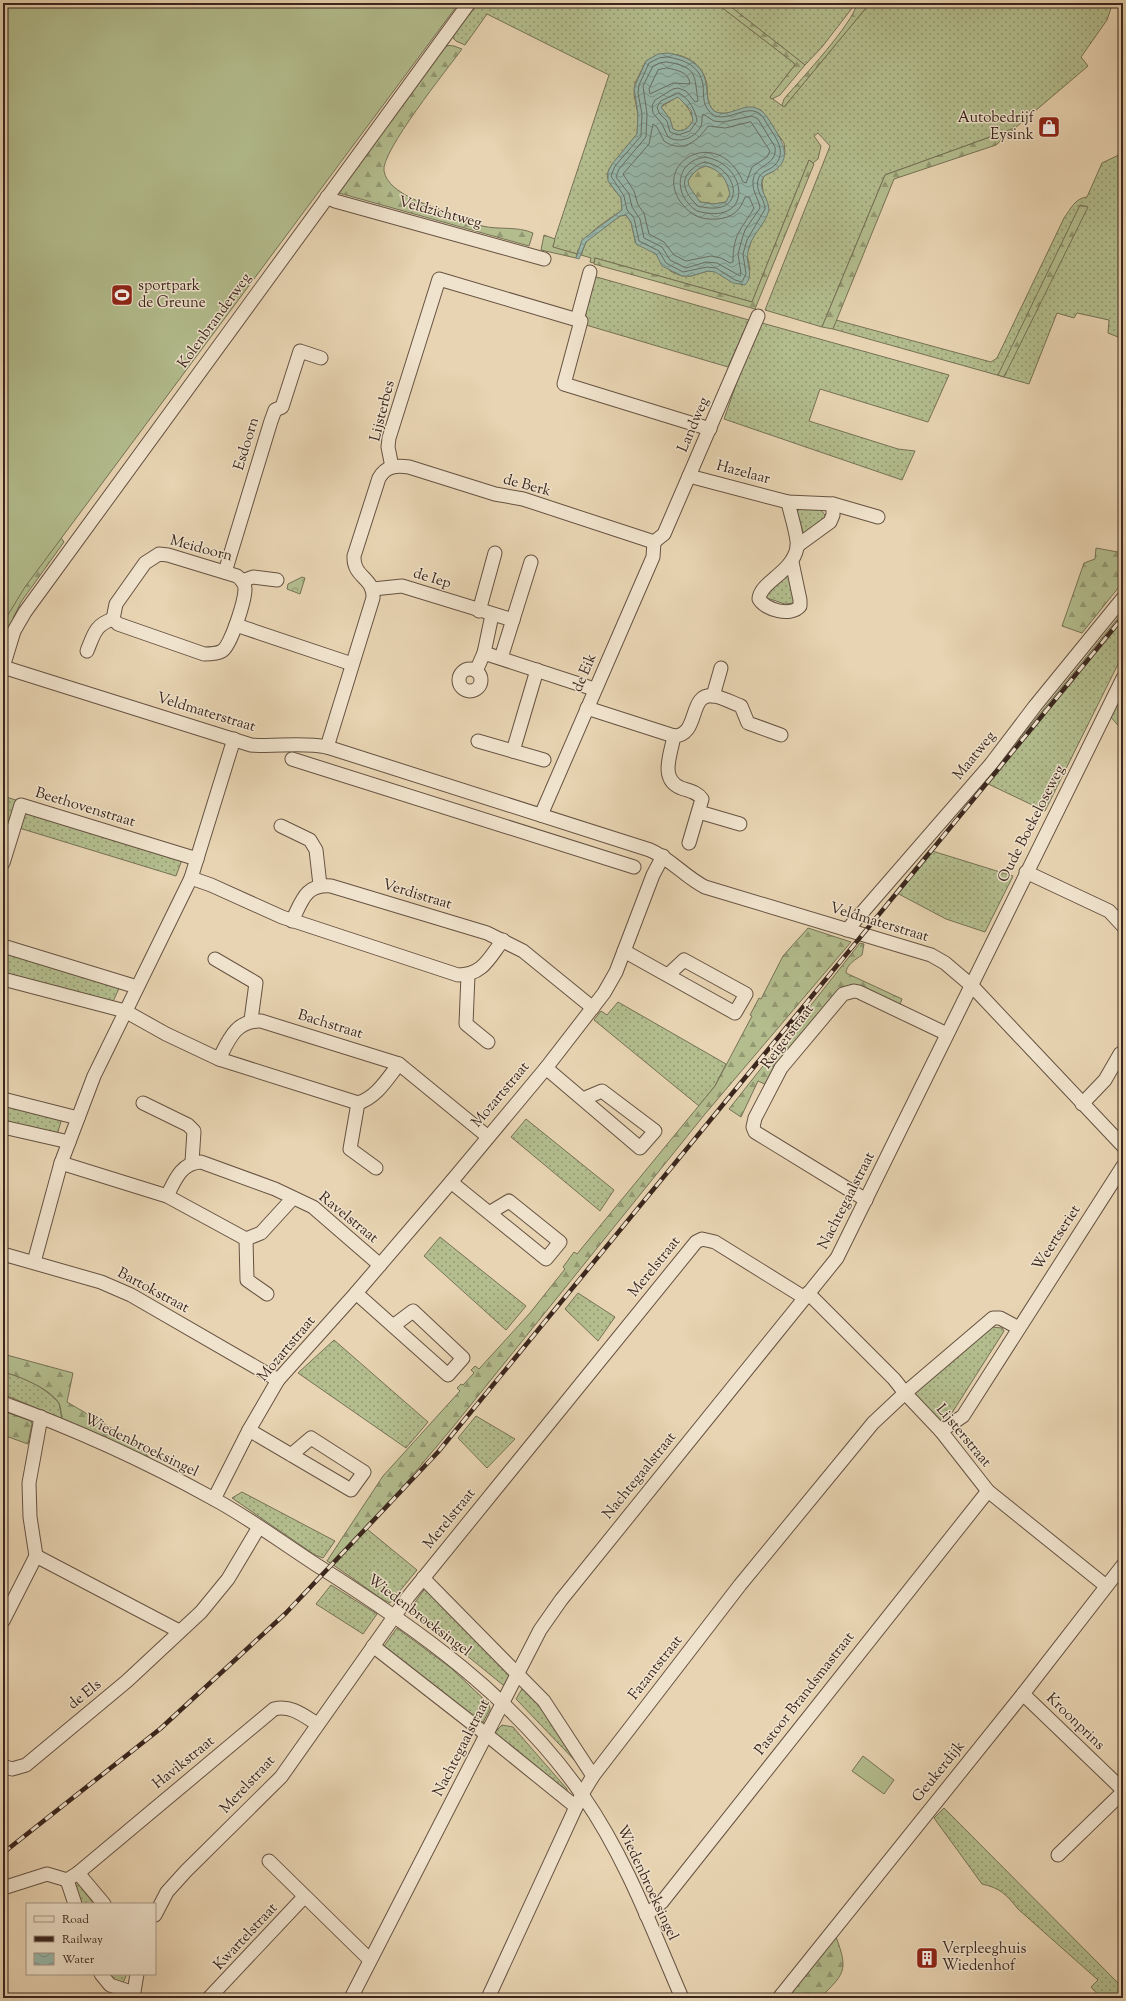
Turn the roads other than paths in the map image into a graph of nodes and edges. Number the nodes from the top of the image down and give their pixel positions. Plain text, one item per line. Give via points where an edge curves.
1 (469, 3) edge
2 (327, 197) junction
3 (544, 259) dead end
4 (590, 272) dead end
5 (758, 316) dead end
6 (577, 320) junction
7 (321, 358) dead end
8 (710, 429) junction
9 (392, 466) junction
10 (689, 476) junction
11 (788, 502) junction
12 (833, 504) junction
13 (878, 518) dead end
14 (654, 542) junction
15 (797, 546) junction
16 (495, 553) dead end
17 (531, 562) dead end
18 (792, 562) dead end
19 (225, 572) junction
20 (277, 580) dead end
21 (242, 581) junction
22 (373, 589) junction
23 (1123, 598) edge
24 (479, 611) junction
25 (492, 615) junction
26 (113, 619) junction
27 (513, 620) junction
28 (236, 625) junction
29 (87, 651) dead end
30 (484, 653) junction
31 (501, 658) junction
32 (352, 664) junction
33 (3, 667) edge
34 (721, 668) dead end
35 (537, 670) junction
36 (476, 671) dead end
37 (1123, 678) edge
38 (594, 688) junction
39 (713, 696) junction
40 (587, 708) junction
41 (780, 735) dead end
42 (674, 736) junction
43 (234, 739) junction
44 (478, 741) dead end
45 (327, 747) junction
46 (513, 751) junction
47 (292, 759) dead end
48 (544, 760) dead end
49 (425, 778) junction
50 (419, 798) junction
51 (699, 812) junction
52 (541, 815) junction
53 (567, 824) junction
54 (740, 824) dead end
55 (281, 826) dead end
56 (561, 843) junction
57 (689, 843) dead end
58 (663, 856) junction
59 (197, 859) junction
60 (3, 863) edge
61 (634, 866) dead end
62 (1026, 872) junction
63 (192, 878) junction
64 (320, 885) junction
65 (292, 921) junction
66 (1123, 926) edge
67 (847, 930) junction
68 (503, 940) junction
69 (3, 946) edge
70 (624, 951) junction
71 (215, 959) dead end
72 (468, 975) junction
73 (668, 975) junction
74 (3, 979) edge
75 (972, 986) junction
76 (137, 987) junction
77 (593, 1008) junction
78 (125, 1011) junction
79 (251, 1020) junction
80 (946, 1034) junction
81 (488, 1042) dead end
82 (1123, 1052) edge
83 (219, 1059) junction
84 (398, 1064) junction
85 (546, 1068) junction
86 (3, 1099) edge
87 (583, 1099) junction
88 (143, 1102) dead end
89 (358, 1103) junction
90 (1082, 1104) junction
91 (78, 1118) junction
92 (3, 1127) edge
93 (487, 1136) junction
94 (69, 1142) junction
95 (1123, 1146) edge
96 (192, 1162) junction
97 (61, 1163) junction
98 (1123, 1166) edge
99 (376, 1168) dead end
100 (451, 1182) junction
101 (167, 1196) junction
102 (293, 1198) junction
103 (866, 1200) junction
104 (489, 1212) junction
105 (246, 1239) junction
106 (3, 1254) edge
107 (34, 1262) junction
108 (380, 1265) junction
109 (356, 1293) junction
110 (267, 1294) dead end
111 (806, 1296) junction
112 (393, 1326) junction
113 (1019, 1328) junction
114 (278, 1380) junction
115 (905, 1393) junction
116 (3, 1403) edge
117 (42, 1417) junction
118 (249, 1430) junction
119 (941, 1431) junction
120 (291, 1455) junction
121 (988, 1491) junction
122 (214, 1499) junction
123 (259, 1527) junction
124 (36, 1556) junction
125 (1123, 1564) edge
126 (423, 1578) junction
127 (1106, 1586) junction
128 (394, 1616) junction
129 (3, 1621) edge
130 (179, 1631) junction
131 (373, 1646) junction
132 (518, 1675) junction
133 (1023, 1694) junction
134 (502, 1704) junction
135 (317, 1724) junction
136 (487, 1735) junction
137 (3, 1766) edge
138 (593, 1776) junction
139 (1123, 1791) edge
140 (582, 1794) junction
141 (576, 1808) junction
142 (1058, 1855) dead end
143 (269, 1861) dead end
144 (78, 1873) junction
145 (67, 1880) junction
146 (3, 1888) edge
147 (304, 1897) junction
148 (75, 1903) edge
149 (103, 1903) edge
150 (156, 1913) edge
151 (646, 1915) junction
152 (370, 1960) junction
153 (102, 1975) edge
154 (137, 1975) edge
155 (133, 1996) edge
156 (209, 1998) edge
157 (351, 1998) edge
158 (488, 1998) edge
159 (682, 1998) edge
160 (779, 1998) edge

1 - 2 street, Kolenbranderweg
2 - 3 street, Veldzichtweg
2 - 33 street, Kolenbranderweg via 24,612 14,631
4 - 6 street
5 - 8 street, Landweg
6 - 8 street via 581,321 564,384
6 - 9 street, Lijsterbes via 439,279 389,438
7 - 19 street, Esdoorn via 300,351 282,407 275,410 271,421
8 - 10 street, Landweg
9 - 14 street, de Berk via 409,466 495,494 523,499
9 - 22 street via 379,478 354,556 357,572
10 - 11 street, Hazelaar
10 - 14 street, Landweg via 664,534
11 - 12 street, Hazelaar
11 - 15 street
12 - 13 street, Hazelaar
12 - 15 street via 830,522
14 - 38 street, de Eik via 653,558
15 - 18 street
16 - 24 street
17 - 27 street
19 - 21 street, Meidoorn via 237,576
19 - 26 street, Meidoorn via 159,554 145,563 116,604
20 - 21 street, Meidoorn via 253,577
21 - 28 street, Meidoorn via 245,589
22 - 24 street, de Iep via 402,586
22 - 32 street via 373,598
23 - 67 street, Maatweg via 991,764
24 - 25 street, de Iep
25 - 27 street, de Iep
25 - 30 street
26 - 28 street, Meidoorn via 118,624 204,654 223,651 228,646
26 - 29 street via 103,622 95,631
27 - 31 street
28 - 32 street
30 - 31 street
30 - 36 street
31 - 35 street
32 - 45 street
33 - 43 street, Veldmaterstraat
34 - 39 street
35 - 38 street
35 - 46 street
37 - 62 street, Oude Boekeloseweg
38 - 40 street, de Eik
39 - 41 street via 741,706 748,723 754,727
39 - 42 street via 702,699 697,704 688,731 680,736
40 - 42 street
40 - 52 street, de Eik
42 - 51 street via 668,770 670,779 673,784 698,794 702,799
43 - 45 street, Veldmaterstraat via 257,746 302,744
43 - 59 street
44 - 46 street
45 - 49 street, Veldmaterstraat
46 - 48 street
47 - 50 street
49 - 50 street
49 - 52 street, Veldmaterstraat
50 - 56 street
51 - 54 street
51 - 57 street
52 - 53 street, Veldmaterstraat
53 - 56 street
53 - 58 street, Veldmaterstraat
55 - 64 street via 310,840 316,850
56 - 61 street
58 - 67 street, Veldmaterstraat via 705,887
58 - 70 street, Mozartstraat via 653,875
59 - 60 street, Beethovenstraat via 21,805
59 - 63 street
62 - 66 street via 1109,911
62 - 75 street, Oude Boekeloseweg
63 - 65 street
63 - 76 street
64 - 65 street via 311,888 305,895
64 - 68 street, Verdistraat via 338,888
65 - 72 street via 458,975
67 - 75 street, Veldmaterstraat via 931,955 945,963
68 - 72 street via 478,971
68 - 77 street, Verdistraat via 523,950
69 - 76 street
70 - 73 street
70 - 77 street, Mozartstraat via 610,982
71 - 79 street via 256,983
72 - 81 street via 466,1024
73 - 73 street via 684,960 746,994 735,1012
74 - 78 street
75 - 80 street, Nachtegaalstraat
75 - 90 street, Veldmaterstraat
76 - 78 street
77 - 85 street, Mozartstraat
78 - 83 street
78 - 91 street via 94,1076
79 - 83 street via 240,1025
79 - 84 street, Bachstraat
80 - 103 street, Nachtegaalstraat
80 - 103 street, Reigerstraat via 859,992 843,994 781,1068 755,1118 755,1132
82 - 90 street via 1105,1080
83 - 89 street
84 - 89 street via 368,1100
84 - 93 street, Bachstraat
85 - 87 street, Mozartstraat
85 - 93 street, Mozartstraat
86 - 91 street
87 - 87 street, Mozartstraat via 602,1091 654,1131 640,1148
88 - 96 street via 188,1125 194,1131
89 - 99 street via 350,1149
90 - 95 street, Veldmaterstraat
91 - 94 street
92 - 94 street
93 - 100 street, Mozartstraat
94 - 97 street
96 - 101 street via 182,1169
96 - 102 street, Ravelstraat via 201,1162
97 - 101 street
97 - 107 street
98 - 113 street, Weertseriet
100 - 104 street
100 - 108 street, Mozartstraat
101 - 105 street
102 - 105 street, Ravelstraat via 261,1233
102 - 108 street, Ravelstraat via 313,1207
103 - 111 street, Nachtegaalstraat via 837,1258
104 - 104 street via 509,1201 560,1242 546,1259
105 - 110 street via 247,1280
106 - 107 street, Bartokstraat
107 - 114 street, Bartokstraat via 101,1282 131,1295
108 - 109 street, Mozartstraat
109 - 112 street
109 - 114 street, Mozartstraat
111 - 115 street, Lijsterstraat via 894,1379
111 - 126 street, Merelstraat via 715,1242 702,1239 696,1242
111 - 132 street, Nachtegaalstraat via 561,1600 540,1630
112 - 112 street via 413,1312 463,1358 448,1375
113 - 115 street via 1000,1318 993,1318
113 - 119 street, Weertseriet via 963,1416
114 - 118 street, Mozartstraat
115 - 119 street, Lijsterstraat
115 - 138 street, Fazantstraat via 873,1423 740,1585
116 - 117 street, Wiedenbroeksingel
117 - 122 street, Wiedenbroeksingel via 94,1439
117 - 124 street via 29,1483 30,1518
118 - 120 street
118 - 122 street, Mozartstraat
119 - 121 street, Lijsterstraat
120 - 120 street via 311,1438 364,1472 351,1490
121 - 127 street, Lijsterstraat
121 - 151 street, Pastoor Brandsmastraat via 662,1902
122 - 123 street, Wiedenbroeksingel
123 - 128 street, Wiedenbroeksingel via 365,1594
123 - 130 street, de Els via 228,1579 201,1612
124 - 129 street
124 - 130 street
125 - 127 street, Geukerdijk
126 - 128 street, Merelstraat
126 - 132 street, Wiedenbroeksingel
127 - 133 street, Geukerdijk
128 - 131 street, Merelstraat
128 - 134 street, Wiedenbroeksingel via 474,1677
130 - 137 street, de Els via 127,1681 26,1765 12,1769
131 - 135 street, Merelstraat
131 - 136 street
132 - 134 street, Nachtegaalstraat
132 - 138 street, Wiedenbroeksingel via 544,1701
133 - 139 street, Kroonprins
133 - 160 street, Geukerdijk
134 - 136 street, Nachtegaalstraat
134 - 140 street, Wiedenbroeksingel via 560,1764
135 - 144 street, Havikstraat via 291,1708 274,1709
135 - 150 street, Merelstraat via 281,1777 186,1871 167,1892
136 - 141 street
136 - 152 street, Nachtegaalstraat
138 - 140 street, Fazantstraat
139 - 142 street, Kroonprins
140 - 141 street, Fazantstraat
140 - 151 street, Wiedenbroeksingel via 613,1842
141 - 158 street, Fazantstraat
143 - 147 street
144 - 145 street, Havikstraat
144 - 149 street
145 - 146 street via 47,1874
145 - 148 street
147 - 152 street
147 - 156 street, Kwartelstraat
151 - 159 street, Wiedenbroeksingel
152 - 157 street, Nachtegaalstraat
153 - 155 street via 110,1985
154 - 155 street

